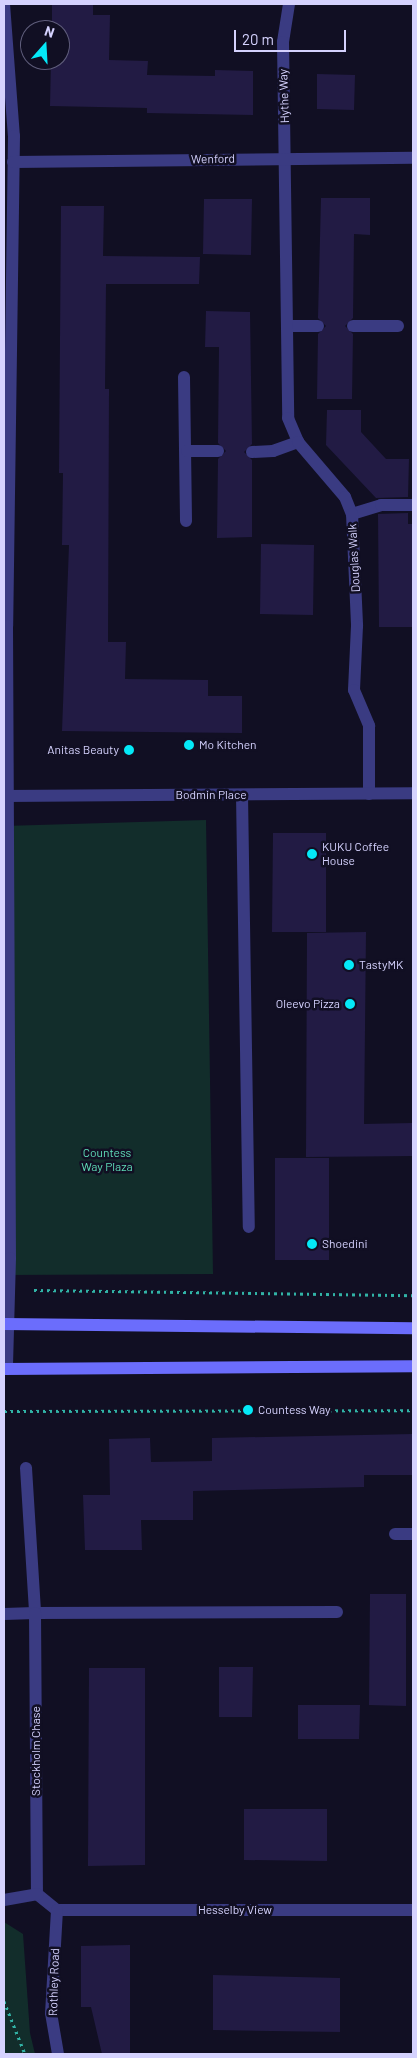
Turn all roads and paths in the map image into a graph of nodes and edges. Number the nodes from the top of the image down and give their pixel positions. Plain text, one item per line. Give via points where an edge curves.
1 (4, 4) edge
2 (289, 4) edge
3 (9, 136) edge
4 (413, 158) edge
5 (286, 159) junction
6 (13, 162) junction
7 (289, 326) junction
8 (318, 326) dead end
9 (353, 326) dead end
10 (398, 326) dead end
11 (184, 377) dead end
12 (298, 442) junction
13 (186, 451) junction
14 (218, 451) dead end
15 (252, 452) dead end
16 (413, 505) edge
17 (352, 514) junction
18 (186, 521) dead end
19 (413, 793) edge
20 (368, 794) junction
21 (242, 795) junction
22 (6, 796) edge
23 (250, 1227) dead end
24 (8, 1290) junction
25 (413, 1295) edge
26 (6, 1324) edge
27 (413, 1328) edge
28 (413, 1366) edge
29 (5, 1368) edge
30 (413, 1410) edge
31 (4, 1411) edge
32 (26, 1468) dead end
33 (395, 1534) dead end
34 (413, 1534) edge
35 (337, 1612) dead end
36 (35, 1613) junction
37 (4, 1614) edge
38 (37, 1894) junction
39 (4, 1900) edge
40 (57, 1910) junction
41 (413, 1910) edge
42 (4, 2001) edge
43 (25, 2054) edge
44 (58, 2054) edge

1 - 3 street
2 - 5 street, Hythe Way via 282,42
3 - 6 street
4 - 5 street, Wenford
5 - 6 street, Wenford
5 - 7 street, Douglas Walk
6 - 22 street
7 - 8 street
7 - 12 street, Douglas Walk via 288,418
9 - 10 street
11 - 13 street
12 - 15 street via 273,452
12 - 17 street, Douglas Walk via 344,497
13 - 14 street
13 - 18 street
16 - 17 street via 380,505
17 - 20 street, Douglas Walk via 356,626 354,690 369,726
19 - 20 street, Bodmin Place
20 - 21 street, Bodmin Place
21 - 22 street, Bodmin Place
21 - 23 street
22 - 24 street
24 - 25 path
24 - 26 street
26 - 27 street
26 - 29 street
28 - 29 street
30 - 31 path
32 - 36 street, Stockholm Chase
33 - 34 street
35 - 36 street
36 - 37 street
36 - 38 street, Stockholm Chase
38 - 39 street
38 - 40 street
40 - 41 street, Hesselby View
40 - 44 street, Rothley Road via 51,2013
42 - 43 path

